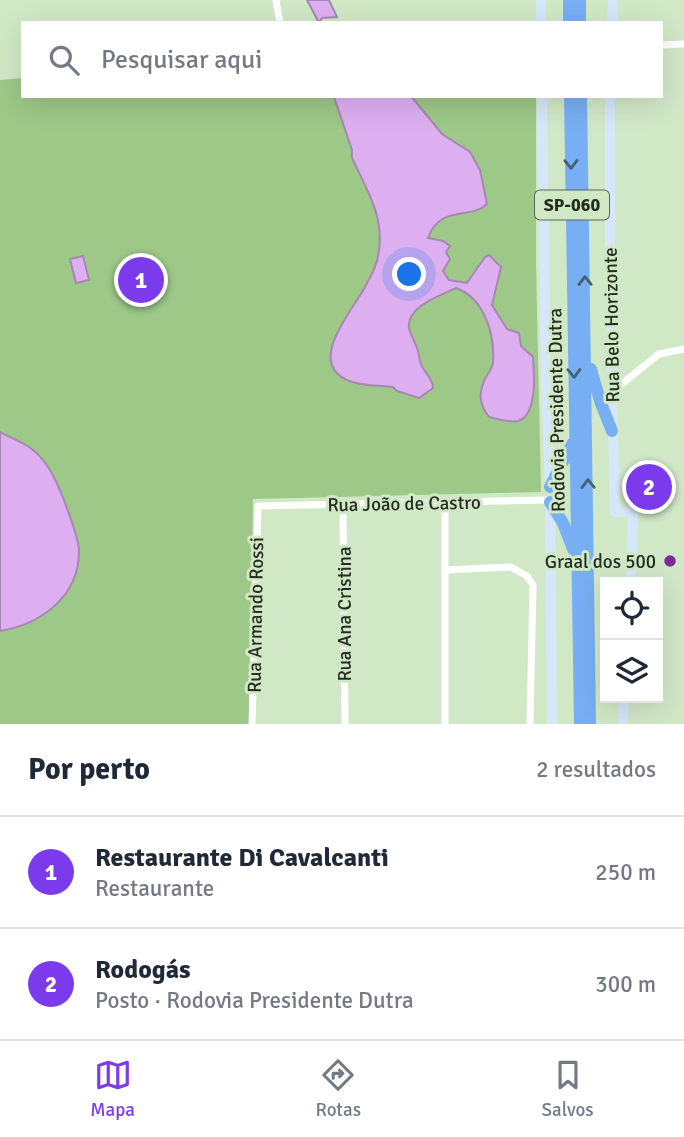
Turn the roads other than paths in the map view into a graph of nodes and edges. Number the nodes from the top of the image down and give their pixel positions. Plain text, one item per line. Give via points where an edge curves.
1 (276, 0) edge
2 (541, 0) edge
3 (569, 0) edge
4 (580, 0) edge
5 (613, 0) edge
6 (280, 21) edge
7 (541, 21) edge
8 (569, 21) edge
9 (580, 21) edge
10 (611, 21) edge
11 (684, 44) edge
12 (663, 45) edge
13 (542, 98) edge
14 (570, 98) edge
15 (582, 98) edge
16 (610, 98) edge
17 (684, 349) edge
18 (586, 350) junction
19 (613, 391) junction
20 (612, 431) junction
21 (575, 434) junction
22 (550, 496) junction
23 (446, 503) junction
24 (343, 505) junction
25 (258, 506) joint
26 (577, 562) junction
27 (446, 570) junction
28 (631, 577) edge
29 (624, 703) edge
30 (253, 724) edge
31 (345, 724) edge
32 (445, 724) edge
33 (530, 724) edge
34 (552, 724) edge
35 (580, 724) edge
36 (590, 724) edge
37 (623, 724) edge

1 - 6 street
2 - 7 street
3 - 8 highway
4 - 9 highway
5 - 10 street
11 - 12 street
13 - 22 street
14 -> 21 highway, Rodovia Presidente Dutra / SP-060
18 -> 15 highway, Rodovia Presidente Dutra / SP-060
16 - 19 street, Rua Belo Horizonte
17 - 19 street via 659,354
18 - 20 highway
36 -> 18 highway, Rodovia Presidente Dutra / SP-060
19 - 20 street, Rua Belo Horizonte
20 - 28 street, Rua Belo Horizonte via 615,512 633,511
21 - 22 highway
21 - 26 highway, Rodovia Presidente Dutra / SP-060
22 - 23 street, Rua João de Castro
22 - 26 highway
22 - 34 street
23 - 24 street, Rua João de Castro
23 - 27 street
24 - 25 street, Rua João de Castro
24 - 31 street, Rua Ana Cristina
25 - 30 street, Rua Armando Rossi
26 - 35 highway, Rodovia Presidente Dutra / SP-060
27 - 32 street
27 - 33 street via 511,567 533,585
29 - 37 street

